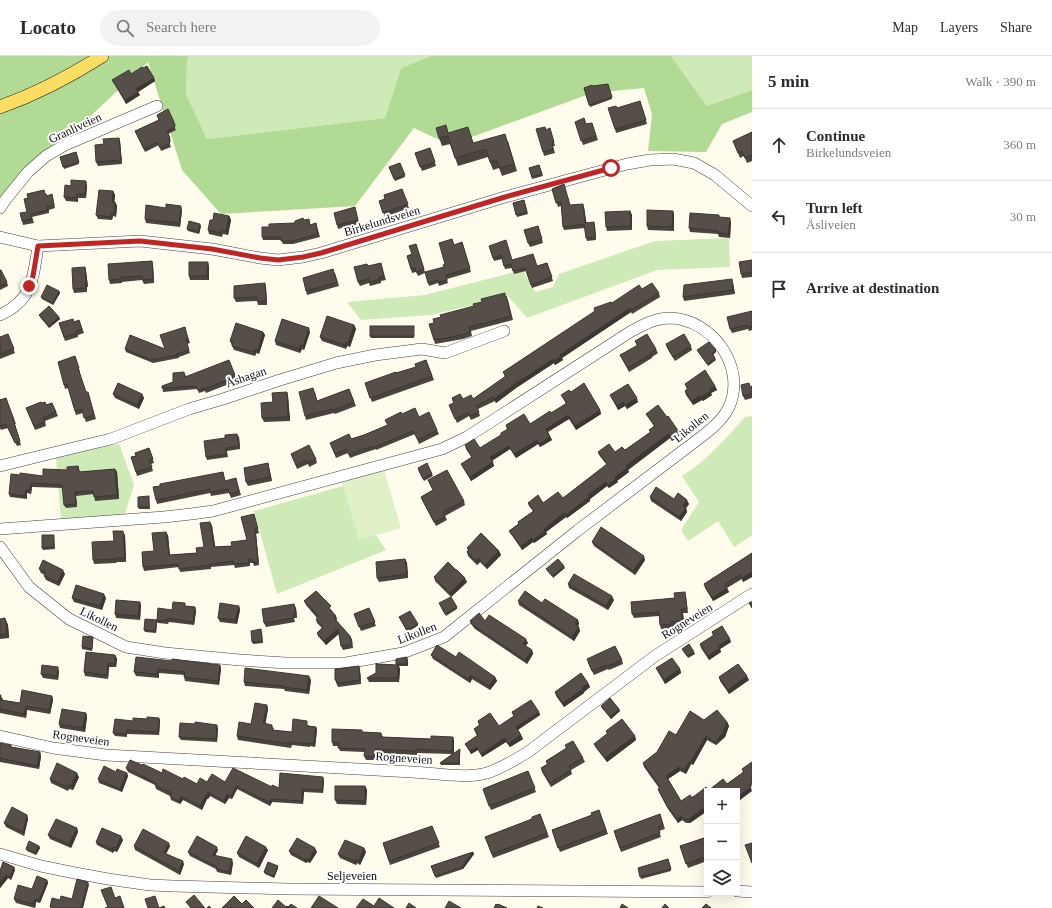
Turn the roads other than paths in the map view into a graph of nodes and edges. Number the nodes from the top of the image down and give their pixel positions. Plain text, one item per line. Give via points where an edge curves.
1 (102, 56) edge
2 (157, 106) dead end
3 (0, 107) edge
4 (752, 206) edge
5 (0, 208) edge
6 (0, 237) edge
7 (38, 246) junction
8 (0, 315) edge
9 (504, 331) dead end
10 (0, 466) edge
11 (0, 529) edge
12 (0, 547) edge
13 (752, 594) edge
14 (0, 736) edge
15 (0, 854) edge
16 (704, 892) edge
17 (740, 892) edge
18 (752, 892) edge

1 - 3 main road via 45,89
2 - 5 street, Granliveien via 65,145 46,156 28,172
4 - 7 street, Birkelundsveien via 715,175 694,163 674,159 650,160 520,193 321,253 291,259 260,258 212,249 140,241
6 - 7 street, Birkelundsveien
7 - 8 street via 33,276 25,296 18,305
9 - 10 street, Åshagan via 445,353 422,349 336,363 189,409 111,440
11 - 12 street, Likollen via 213,511 442,449 467,437 630,332 659,319 680,319 705,329 722,347 732,372 732,401 723,417 710,430 444,637 404,653 346,662 286,663 126,647 69,619 29,587
13 - 14 street, Rogneveien via 655,656 528,752 506,765 476,775 106,755 53,748
15 - 16 street, Seljeveien via 41,866 150,885 288,889
17 - 18 street

